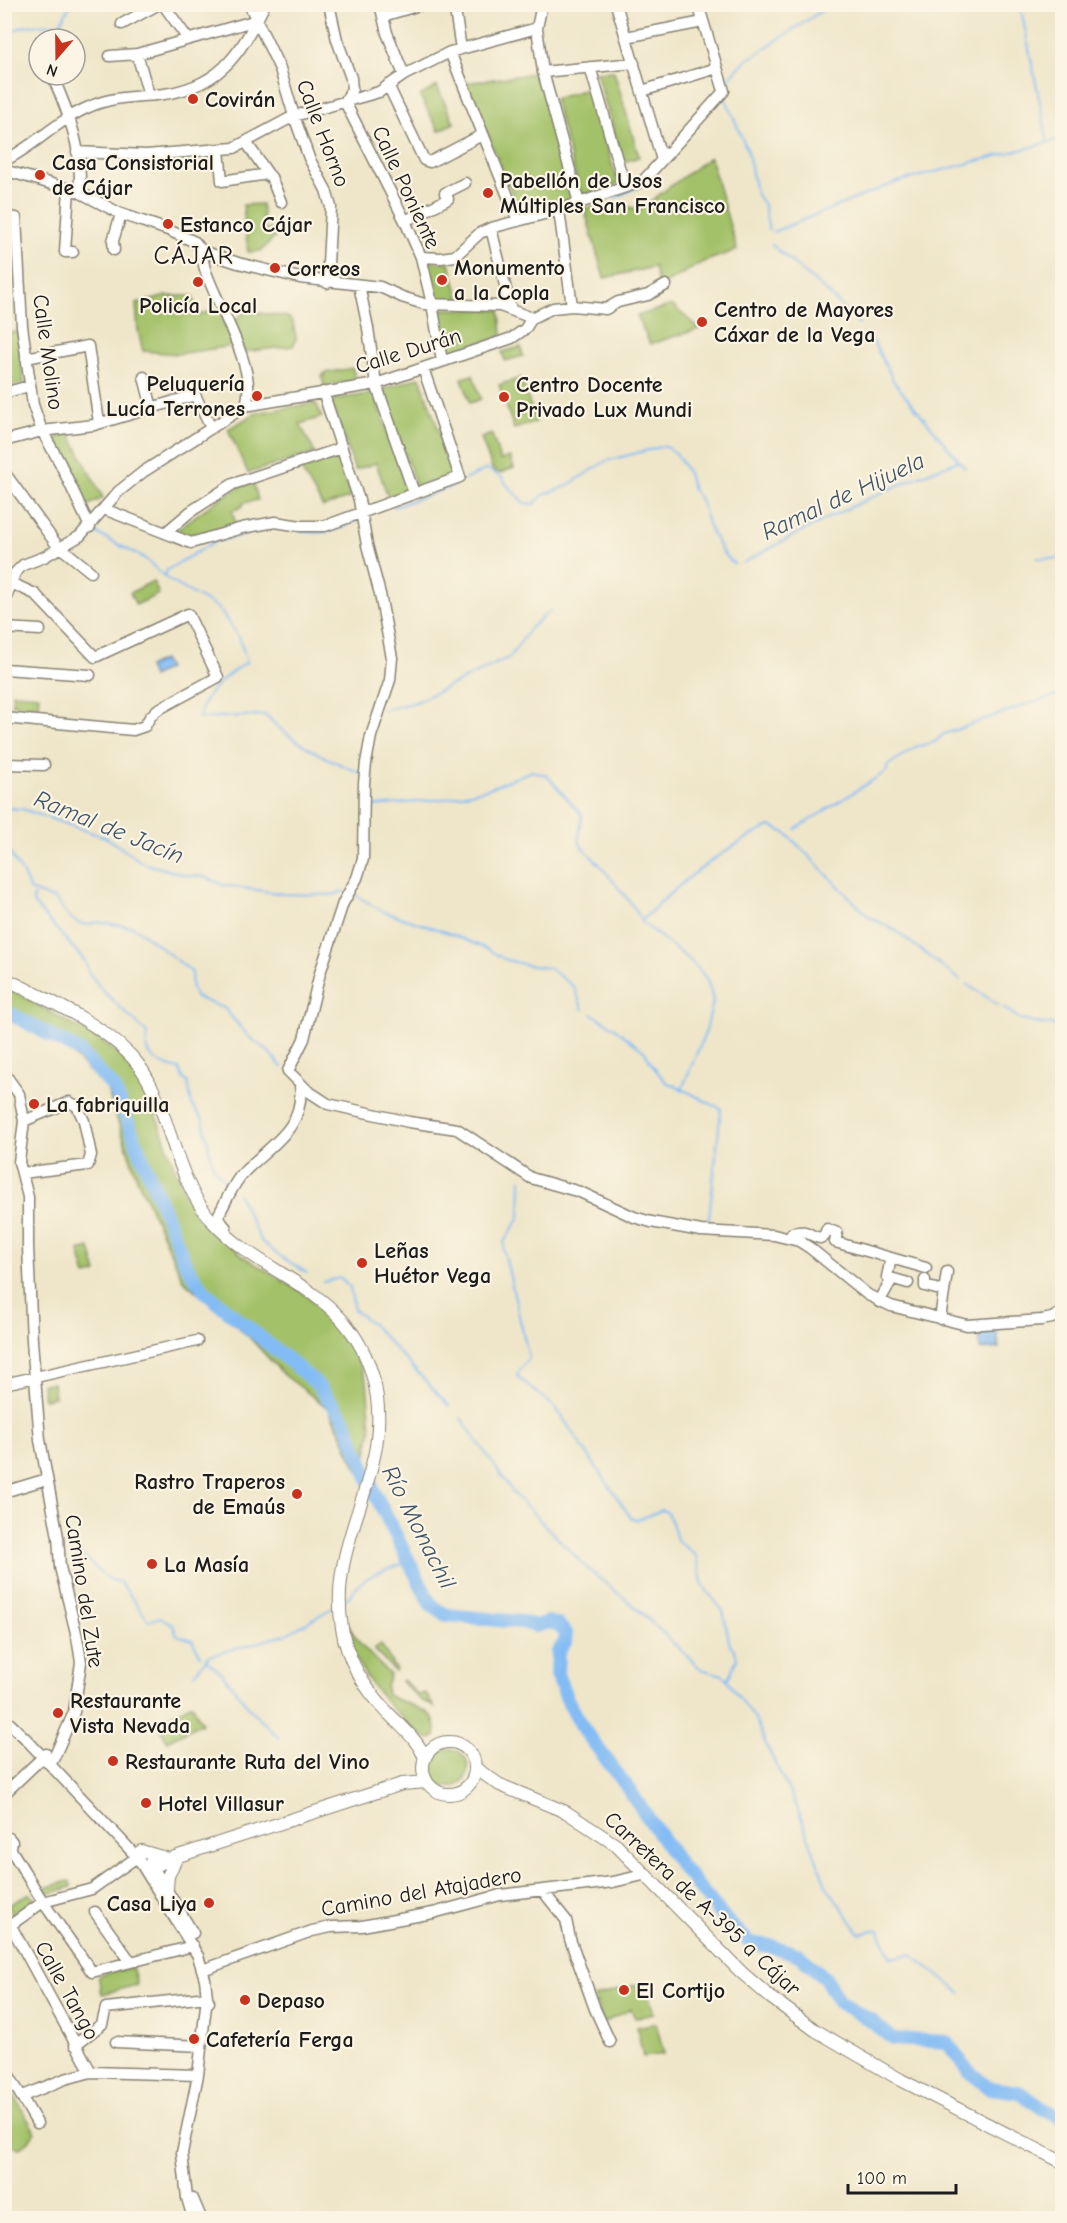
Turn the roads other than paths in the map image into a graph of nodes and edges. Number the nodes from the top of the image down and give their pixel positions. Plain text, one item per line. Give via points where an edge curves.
1 (161, 4) edge
2 (249, 4) edge
3 (265, 4) edge
4 (329, 4) edge
5 (423, 4) edge
6 (454, 4) edge
7 (542, 4) edge
8 (616, 4) edge
9 (698, 4) edge
10 (381, 10) edge
11 (257, 20) junction
12 (703, 22) junction
13 (122, 24) dead end
14 (537, 28) junction
15 (626, 37) junction
16 (188, 39) junction
17 (456, 50) junction
18 (137, 54) junction
19 (110, 56) dead end
20 (634, 63) junction
21 (590, 68) junction
22 (717, 68) junction
23 (543, 72) junction
24 (404, 75) junction
25 (388, 86) junction
26 (57, 87) edge
27 (642, 91) junction
28 (149, 95) junction
29 (345, 102) junction
30 (294, 116) junction
31 (69, 118) junction
32 (482, 135) junction
33 (246, 142) junction
34 (219, 150) junction
35 (77, 152) junction
36 (662, 160) junction
37 (4, 161) edge
38 (4, 170) edge
39 (268, 174) junction
40 (465, 183) dead end
41 (625, 187) junction
42 (74, 191) junction
43 (280, 202) dead end
44 (579, 203) junction
45 (559, 210) junction
46 (121, 214) junction
47 (4, 218) edge
48 (405, 221) junction
49 (518, 221) junction
50 (491, 228) junction
51 (114, 250) dead end
52 (202, 250) junction
53 (73, 252) dead end
54 (421, 257) junction
55 (327, 283) junction
56 (359, 285) junction
57 (666, 285) dead end
58 (432, 304) junction
59 (572, 306) junction
60 (511, 310) junction
61 (532, 318) junction
62 (26, 358) junction
63 (442, 361) junction
64 (423, 368) junction
65 (144, 377) dead end
66 (376, 384) junction
67 (29, 386) junction
68 (322, 392) junction
69 (4, 393) edge
70 (247, 405) junction
71 (153, 408) junction
72 (99, 423) junction
73 (211, 428) junction
74 (42, 431) junction
75 (4, 441) edge
76 (342, 448) junction
77 (4, 472) edge
78 (414, 493) junction
79 (104, 509) junction
80 (362, 512) junction
81 (90, 527) junction
82 (165, 533) junction
83 (59, 548) junction
84 (91, 572) dead end
85 (11, 583) junction
86 (4, 603) edge
87 (4, 628) edge
88 (40, 630) dead end
89 (4, 669) edge
90 (90, 675) dead end
91 (4, 718) edge
92 (4, 764) edge
93 (44, 765) dead end
94 (4, 978) edge
95 (4, 1073) edge
96 (300, 1084) junction
97 (24, 1121) junction
98 (22, 1173) junction
99 (791, 1238) junction
100 (245, 1251) junction
101 (891, 1258) junction
102 (926, 1268) dead end
103 (947, 1272) dead end
104 (892, 1279) junction
105 (925, 1280) dead end
106 (908, 1283) dead end
107 (944, 1291) junction
108 (879, 1302) junction
109 (1062, 1312) edge
110 (940, 1319) junction
111 (197, 1341) dead end
112 (35, 1378) junction
113 (4, 1384) edge
114 (46, 1479) junction
115 (4, 1492) edge
116 (4, 1718) edge
117 (409, 1732) junction
118 (435, 1745) junction
119 (45, 1758) junction
120 (476, 1768) junction
121 (425, 1770) junction
122 (469, 1785) junction
123 (500, 1785) junction
124 (4, 1794) edge
125 (108, 1820) junction
126 (6, 1845) edge
127 (139, 1854) junction
128 (175, 1859) junction
129 (154, 1867) junction
130 (644, 1872) junction
131 (167, 1888) junction
132 (542, 1890) junction
133 (43, 1902) junction
134 (95, 1912) dead end
135 (182, 1926) junction
136 (8, 1928) edge
137 (197, 1948) junction
138 (131, 1962) junction
139 (208, 1968) junction
140 (207, 1996) junction
141 (212, 2022) junction
142 (116, 2042) dead end
143 (610, 2042) dead end
144 (75, 2046) junction
145 (201, 2046) junction
146 (4, 2067) edge
147 (91, 2072) junction
148 (198, 2075) junction
149 (23, 2096) junction
150 (37, 2123) dead end
151 (1062, 2162) edge
152 (185, 2185) junction
153 (193, 2218) edge
154 (201, 2218) edge

1 - 13 street
1 - 16 street
2 - 11 street, Calle Horno
3 - 11 street
4 - 29 street via 351,78 352,89
5 - 10 street
6 - 17 street
7 - 14 street
8 - 15 street
9 - 12 street
10 - 24 street
11 - 16 street
11 - 28 street via 234,56 209,80 190,89
11 - 30 street, Calle Horno via 280,69
12 - 15 street
12 - 22 street
14 - 17 street
14 - 23 street
15 - 20 street
16 - 18 street
17 - 24 street
17 - 32 street
18 - 19 street
18 - 28 street
20 - 21 street
20 - 27 street
21 - 23 street
21 - 41 street
22 - 27 street
22 - 36 street via 724,91
23 - 44 street
24 - 25 street
25 - 29 street
25 - 32 street via 424,160 430,162
26 - 31 street
27 - 36 street
28 - 31 street via 104,101
29 - 30 street
29 - 48 street, Calle Poniente
30 - 33 street
30 - 55 street, Calle Horno via 331,207
31 - 35 street
31 - 37 street
32 - 49 street
33 - 34 street
33 - 39 street
34 - 35 street via 146,155
34 - 39 street via 222,181
35 - 42 street via 81,176
36 - 41 street via 643,181
38 - 42 street
39 - 43 street
40 - 48 street via 445,193 448,199
41 - 44 street
42 - 46 street
42 - 53 street via 65,252
44 - 45 street
45 - 49 street
45 - 59 street
46 - 51 street
46 - 52 street via 168,230 195,242
47 - 62 street, Calle Molino via 16,218
48 - 54 street, Calle Poniente
49 - 50 street
50 - 54 street via 455,256
50 - 60 street
52 - 55 street via 264,270
52 - 70 street via 205,270 245,371
54 - 58 street, Calle Poniente
55 - 56 street
56 - 58 street via 380,287
56 - 66 street
57 - 59 street via 648,296 618,302 606,309
58 - 60 street via 500,306
58 - 63 street, Calle Poniente
59 - 61 street via 553,308
60 - 61 street
61 - 63 street, Calle Durán via 518,335
62 - 67 street, Calle Molino
62 - 72 street via 88,346
63 - 64 street, Calle Durán
64 - 66 street, Calle Durán
64 - 78 street via 460,477
65 - 71 street
66 - 68 street, Calle Durán
66 - 78 street
67 - 69 street
67 - 74 street, Calle Molino
68 - 70 street, Calle Durán
68 - 76 street
70 - 73 street
71 - 72 street
71 - 73 street via 195,395
72 - 74 street
73 - 79 street via 143,472
74 - 75 street
74 - 81 street, Calle Molino
76 - 80 street
76 - 82 street via 233,484
77 - 83 street
78 - 80 street
79 - 81 street
79 - 82 street
80 - 82 street via 325,526 275,522 191,543
80 - 96 street via 366,545 389,638 390,680 366,763 361,869 343,903 304,1039 288,1071
81 - 83 street
83 - 84 street
83 - 85 street via 23,565
85 - 86 street
85 - 91 street via 35,594 95,657 188,614 218,677 157,710 145,726 133,730
87 - 88 street
89 - 90 street
92 - 93 street
94 - 100 main road via 109,1036 132,1056 149,1082 196,1198 213,1222
95 - 97 street, Camino del Zute via 19,1094
96 - 99 street via 336,1107 457,1129 531,1178 580,1192 634,1217 715,1232
96 - 100 street via 299,1105 292,1124 276,1144 244,1171 218,1218 244,1243
97 - 98 street, Camino del Zute via 19,1162
97 - 98 street via 69,1102 77,1106 91,1155 88,1165
98 - 112 street, Camino del Zute via 28,1197
99 - 101 street via 792,1233 807,1231 820,1238 827,1229 837,1233 835,1242
99 - 108 street via 810,1248
100 - 117 main road via 310,1290 333,1309 349,1329 371,1371 378,1438 374,1463 344,1556 339,1595 342,1629 360,1676
101 - 102 street
101 - 104 street via 887,1277
103 - 107 street
104 - 106 street
104 - 108 street
105 - 107 street via 925,1286
107 - 110 street
108 - 110 street
109 - 110 street via 1042,1320 967,1325
111 - 112 street
112 - 113 street
112 - 114 street, Camino del Zute
114 - 115 street
114 - 119 street, Camino del Zute via 81,1662 74,1712 59,1742
116 - 119 street
117 - 118 main road
117 - 121 main road
118 - 120 main road via 459,1743 471,1753
118 - 121 main road
119 - 124 street, Camino del Zute
119 - 125 street
119 - 125 street via 78,1784
120 - 122 main road
120 - 123 main road, Carretera de A-395 a Cájar
121 - 122 main road via 434,1789 442,1793 452,1794
121 - 128 main road via 402,1784
122 - 123 main road, Carretera de A-395 a Cájar
123 - 130 main road, Carretera de A-395 a Cájar via 549,1803 583,1822 616,1845
125 - 127 street
126 - 133 street
127 - 128 main road
127 - 129 street
127 - 133 street via 92,1889
127 - 135 street
128 - 129 main road
128 - 131 main road
129 - 131 street
129 - 135 street via 155,1877
130 - 132 street, Camino del Atajadero via 612,1882
130 - 151 main road, Carretera de A-395 a Cájar via 741,1971 815,2030 902,2080
131 - 137 street
132 - 139 street, Camino del Atajadero via 500,1895 374,1924 312,1931
132 - 143 street via 566,1920
133 - 136 street
133 - 138 street via 92,1971
134 - 138 street
135 - 137 street
136 - 144 street, Calle Tango
137 - 138 street
137 - 139 street
137 - 140 street
139 - 141 street
140 - 141 street
140 - 144 street via 105,2008 102,2024
140 - 145 street
141 - 148 street
142 - 145 street
144 - 147 street, Calle Tango
145 - 148 street
146 - 149 street
147 - 148 street
147 - 149 street
148 - 152 street via 182,2153
149 - 150 street
152 - 153 street
152 - 154 street

